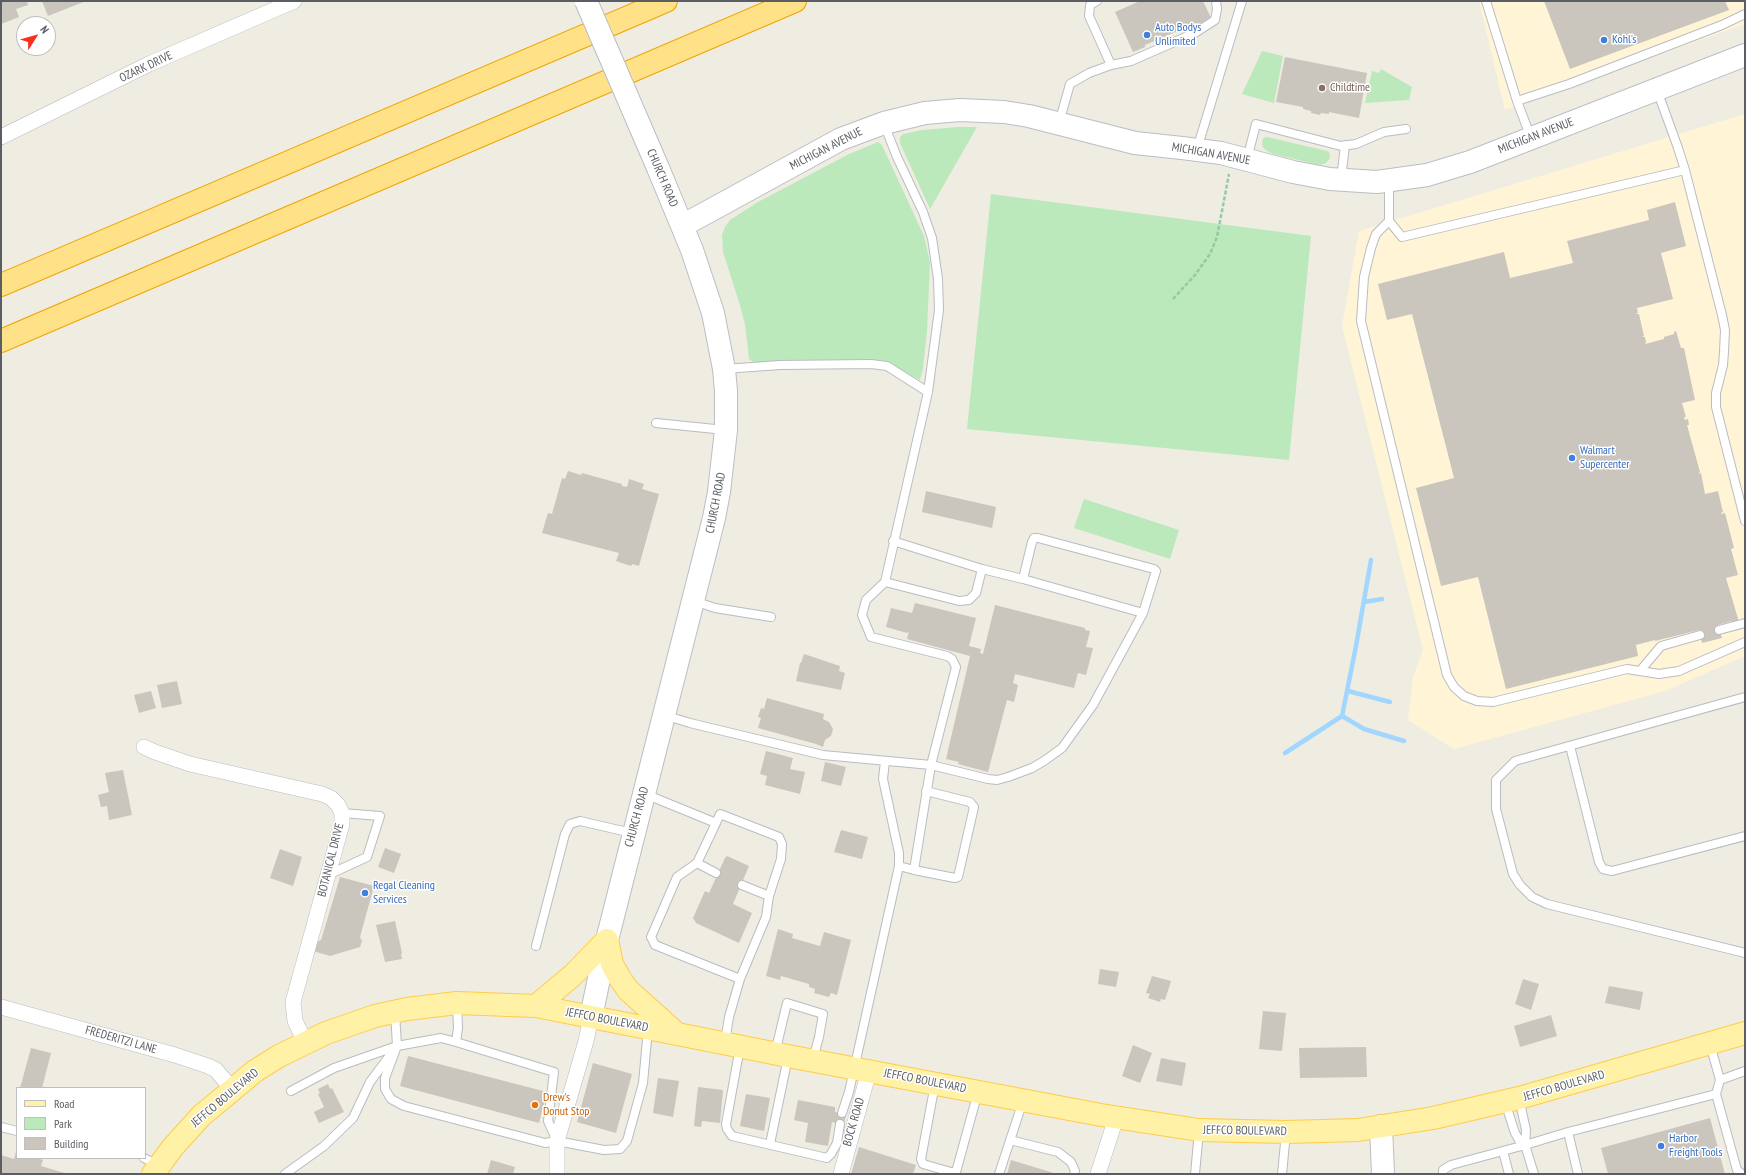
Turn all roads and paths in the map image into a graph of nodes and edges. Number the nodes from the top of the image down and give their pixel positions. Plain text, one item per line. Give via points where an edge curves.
1 (294, 1) edge
2 (586, 1) edge
3 (666, 1) edge
4 (795, 1) edge
5 (1097, 1) edge
6 (1216, 1) edge
7 (1242, 1) edge
8 (1486, 1) edge
9 (1745, 14) edge
10 (1745, 55) edge
11 (1111, 65) junction
12 (1656, 90) junction
13 (1517, 102) junction
14 (884, 123) junction
15 (1059, 124) junction
16 (1406, 129) dead end
17 (1, 137) edge
18 (1531, 138) junction
19 (1345, 145) junction
20 (1197, 149) junction
21 (1240, 158) junction
22 (1685, 170) junction
23 (1341, 181) junction
24 (1389, 181) junction
25 (1389, 222) junction
26 (682, 226) junction
27 (1, 285) edge
28 (1173, 300) dead end
29 (1, 341) edge
30 (724, 369) junction
31 (928, 392) junction
32 (656, 423) dead end
33 (726, 430) junction
34 (1745, 521) edge
35 (893, 541) junction
36 (982, 569) junction
37 (1023, 579) junction
38 (885, 582) junction
39 (693, 600) junction
40 (1143, 613) junction
41 (771, 617) dead end
42 (1745, 624) edge
43 (1719, 630) dead end
44 (1700, 635) dead end
45 (1745, 642) edge
46 (1640, 671) junction
47 (1745, 697) edge
48 (663, 714) junction
49 (1570, 746) junction
50 (144, 747) dead end
51 (885, 760) junction
52 (931, 765) junction
53 (926, 791) junction
54 (644, 793) junction
55 (342, 813) junction
56 (716, 823) junction
57 (633, 833) junction
58 (1745, 836) edge
59 (698, 863) junction
60 (899, 866) junction
61 (914, 870) junction
62 (716, 873) dead end
63 (328, 875) junction
64 (742, 885) dead end
65 (769, 896) junction
66 (607, 940) junction
67 (536, 946) dead end
68 (1745, 953) edge
69 (740, 979) junction
70 (457, 1003) junction
71 (536, 1006) junction
72 (1, 1007) edge
73 (395, 1011) junction
74 (591, 1017) junction
75 (648, 1028) junction
76 (1745, 1033) edge
77 (678, 1035) junction
78 (305, 1042) junction
79 (456, 1042) junction
80 (733, 1044) junction
81 (1710, 1044) junction
82 (397, 1046) junction
83 (781, 1055) junction
84 (813, 1060) junction
85 (862, 1069) junction
86 (1745, 1071) edge
87 (1720, 1080) junction
88 (935, 1084) junction
89 (232, 1089) junction
90 (291, 1091) dead end
91 (978, 1092) junction
92 (1716, 1094) junction
93 (1512, 1100) junction
94 (1024, 1101) junction
95 (842, 1113) dead end
96 (1116, 1118) junction
97 (840, 1124) dead end
98 (1382, 1126) junction
99 (1, 1127) edge
100 (1199, 1130) junction
101 (16, 1131) edge
102 (1286, 1132) junction
103 (1568, 1132) junction
104 (1010, 1140) junction
105 (557, 1141) junction
106 (770, 1144) junction
107 (1525, 1144) junction
108 (1503, 1152) junction
109 (152, 1166) edge
110 (957, 1173) edge
111 (285, 1174) edge
112 (557, 1174) edge
113 (841, 1174) edge
114 (999, 1174) edge
115 (1074, 1174) edge
116 (1098, 1174) edge
117 (1195, 1174) edge
118 (1282, 1174) edge
119 (1383, 1174) edge
120 (1443, 1174) edge
121 (1509, 1174) edge
122 (1534, 1174) edge
123 (1578, 1174) edge
124 (1742, 1174) edge

1 - 17 street, OZARK DRIVE via 149,64
2 - 26 street, CHURCH ROAD, bridge
3 - 27 highway
4 - 29 highway
5 - 11 lane via 1090,5 1089,16
6 - 11 lane via 1215,20 1195,33 1131,61
7 - 20 lane
8 - 13 lane
9 - 13 lane via 1686,39
10 - 12 street, MICHIGAN AVENUE
11 - 15 lane via 1070,84
12 - 18 street, MICHIGAN AVENUE
12 - 22 lane
13 - 18 lane
14 - 15 street, MICHIGAN AVENUE via 925,113 968,110 1004,112
14 - 26 street, MICHIGAN AVENUE via 841,139
14 - 31 lane via 932,238 938,278 939,310
15 - 20 street, MICHIGAN AVENUE via 1135,143
16 - 19 lane via 1384,132 1356,144
18 - 24 street, MICHIGAN AVENUE via 1448,169
19 - 21 lane via 1340,146 1256,124
19 - 23 lane
20 - 21 street, MICHIGAN AVENUE
21 - 23 street, MICHIGAN AVENUE
21 - 28 path via 1218,237 1210,254
22 - 25 lane via 1402,237
22 - 34 lane via 1724,323 1723,360 1716,393 1716,407
23 - 24 street, MICHIGAN AVENUE
24 - 25 lane
25 - 46 lane via 1376,234 1369,255 1362,293 1361,321 1447,675 1454,687 1464,696 1477,701 1493,702 1627,669
26 - 30 street, CHURCH ROAD via 713,313
30 - 31 lane via 780,365 871,364 888,366
30 - 33 street, CHURCH ROAD
31 - 35 lane
32 - 33 lane
33 - 39 street, CHURCH ROAD via 719,492
35 - 36 lane
35 - 38 lane
36 - 37 lane
36 - 38 lane via 976,593 969,600 959,601
37 - 40 lane
37 - 40 lane via 1034,538 1154,569 1156,576
38 - 52 lane via 866,600 862,615 871,637 947,656 956,667
39 - 41 lane via 715,608
39 - 48 street, CHURCH ROAD
40 - 52 lane via 1093,705 1062,748 1044,761 997,780
42 - 43 lane
44 - 46 lane via 1661,646
45 - 46 lane via 1679,670 1659,674
47 - 49 lane
48 - 51 lane via 690,723 824,755
48 - 54 street, CHURCH ROAD
49 - 58 lane via 1599,862 1603,869 1612,871
49 - 68 lane via 1515,761 1496,780 1496,809 1514,874 1520,885 1532,897 1547,904
50 - 55 street, BOTANICAL DRIVE via 190,764 322,794 331,798
51 - 52 lane
51 - 60 lane via 883,779 899,853
52 - 53 lane
53 - 61 lane
53 - 61 lane via 970,802 974,807 958,877
54 - 56 lane
54 - 57 street, CHURCH ROAD
55 - 63 street, BOTANICAL DRIVE via 342,824
55 - 63 lane via 380,816 368,857
56 - 59 lane
56 - 65 lane via 720,814 779,837 782,844 781,859
57 - 66 street, CHURCH ROAD
57 - 67 lane via 580,821 570,824 565,834
59 - 62 lane
59 - 69 lane via 676,878 651,937 655,944
60 - 61 lane
60 - 85 lane
63 - 78 street, BOTANICAL DRIVE via 293,1002 295,1021
64 - 65 lane
65 - 69 lane via 766,917
66 - 71 main road via 573,975
66 - 74 street, CHURCH ROAD
66 - 77 main road via 612,964 618,977 628,990
69 - 80 lane via 729,1017
70 - 71 main road, JEFFCO BOULEVARD
70 - 73 main road, JEFFCO BOULEVARD
70 - 79 lane
71 - 74 main road, JEFFCO BOULEVARD
72 - 89 street, FREDERITZI LANE via 208,1066 216,1070
73 - 78 main road, JEFFCO BOULEVARD via 350,1024
73 - 82 lane
74 - 75 main road, JEFFCO BOULEVARD
74 - 105 street
75 - 77 main road, JEFFCO BOULEVARD
75 - 105 lane via 643,1083 627,1141 620,1149 604,1150
76 - 81 main road, JEFFCO BOULEVARD
77 - 80 main road, JEFFCO BOULEVARD
78 - 89 main road, JEFFCO BOULEVARD via 255,1071
79 - 82 lane via 441,1038
79 - 105 lane via 554,1072 548,1121
80 - 83 main road, JEFFCO BOULEVARD
80 - 106 lane via 727,1130 732,1136
81 - 87 lane
81 - 93 main road, JEFFCO BOULEVARD
82 - 90 lane via 334,1068
82 - 105 lane via 385,1078 385,1089 391,1098 404,1106 545,1143
82 - 111 lane via 370,1082 353,1118 328,1142
83 - 84 main road, JEFFCO BOULEVARD
83 - 84 lane via 787,1003 822,1014
83 - 106 lane
84 - 85 main road, JEFFCO BOULEVARD
85 - 88 main road, JEFFCO BOULEVARD
85 - 95 lane via 849,1092
85 - 113 street, BOCK ROAD
86 - 87 lane
87 - 92 lane
88 - 91 main road, JEFFCO BOULEVARD
88 - 110 lane via 921,1159 923,1164
89 - 109 main road, JEFFCO BOULEVARD
91 - 94 main road, JEFFCO BOULEVARD
91 - 110 lane
92 - 103 lane
92 - 124 lane via 1737,1170
93 - 98 main road, JEFFCO BOULEVARD via 1454,1114
93 - 107 lane via 1526,1130
93 - 107 lane via 1515,1134
94 - 96 main road, JEFFCO BOULEVARD
94 - 104 lane
96 - 100 main road, JEFFCO BOULEVARD
96 - 116 street
97 - 106 lane via 837,1143 827,1158
98 - 102 main road, JEFFCO BOULEVARD via 1358,1130
98 - 119 street
99 - 101 lane
100 - 102 main road, JEFFCO BOULEVARD
100 - 117 lane
102 - 118 lane
103 - 107 lane
103 - 123 lane
104 - 114 lane
104 - 115 lane via 1058,1152 1071,1162
105 - 112 street
107 - 108 lane
107 - 122 lane
108 - 120 lane via 1451,1165 1443,1170
108 - 121 lane

